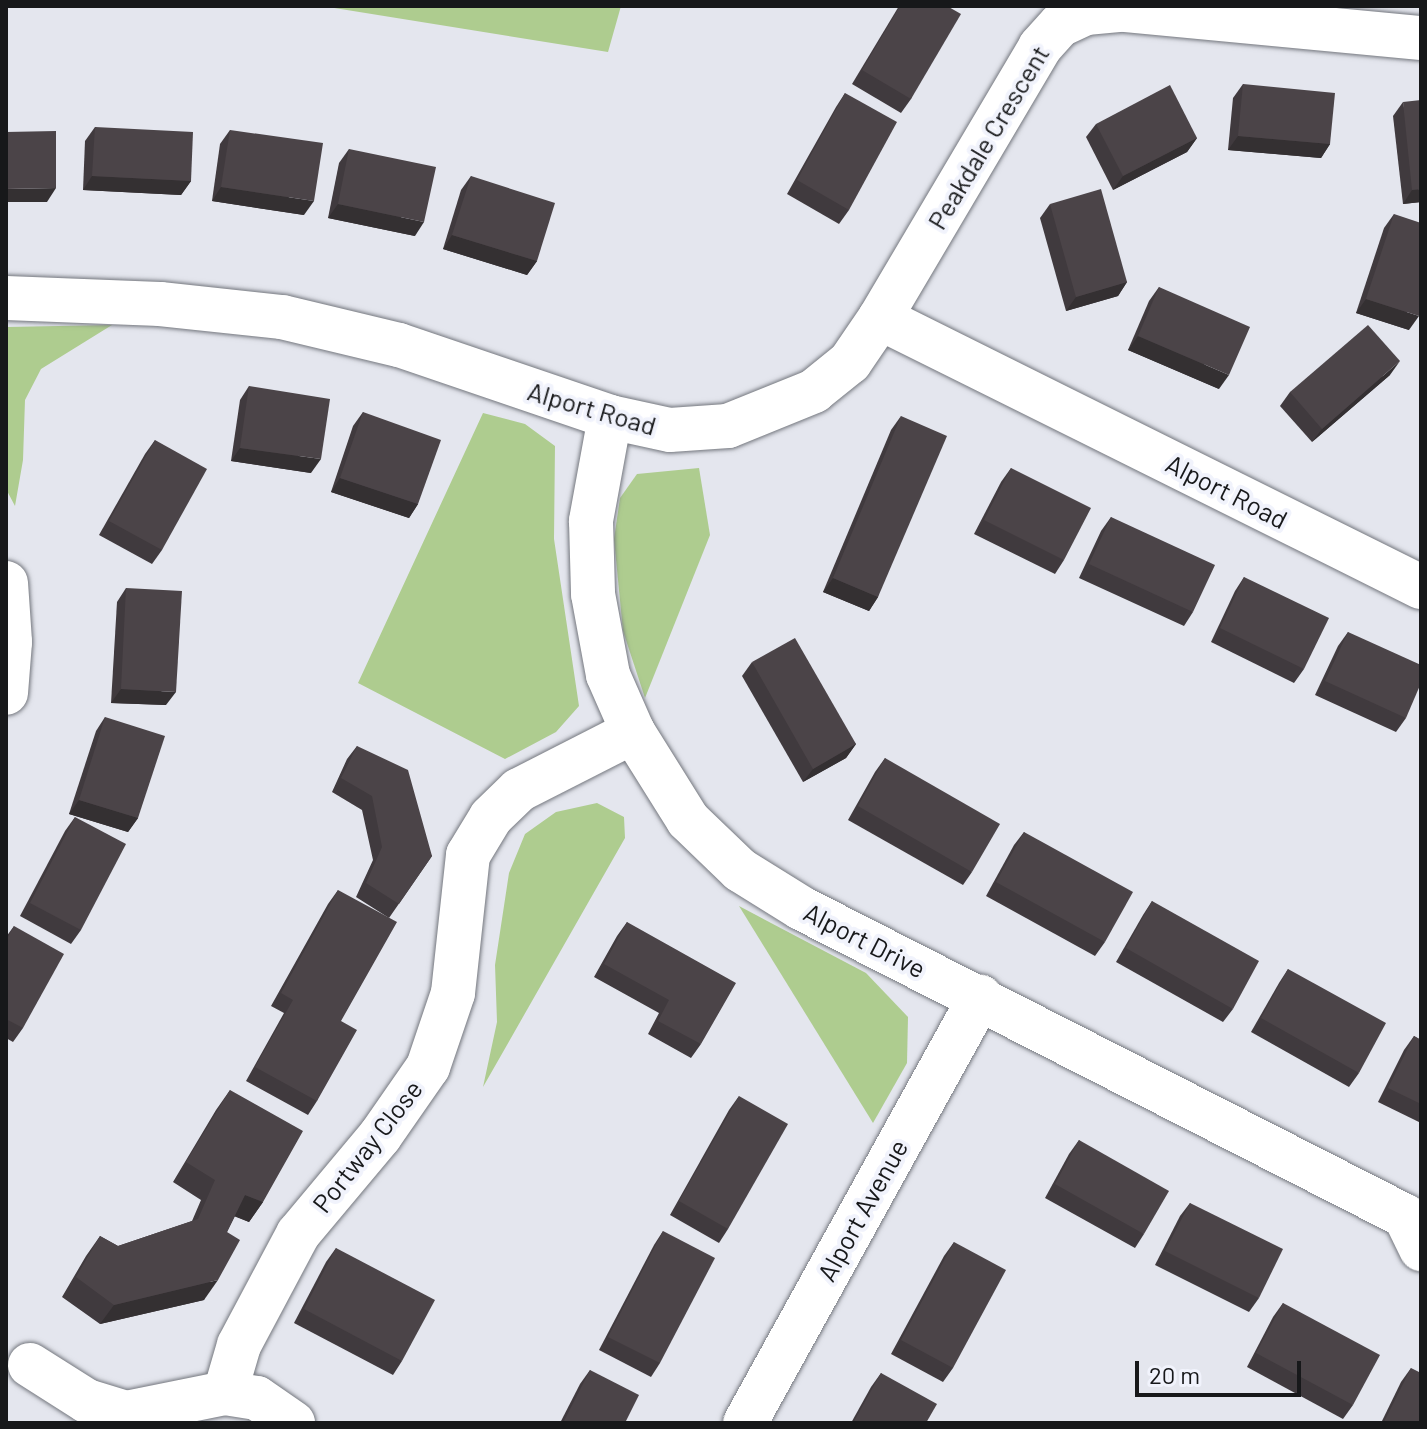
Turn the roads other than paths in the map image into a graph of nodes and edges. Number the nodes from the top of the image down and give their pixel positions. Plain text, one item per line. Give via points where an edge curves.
1 (1421, 38) edge
2 (6, 298) edge
3 (880, 318) junction
4 (610, 417) junction
5 (1418, 576) edge
6 (6, 583) edge
7 (6, 693) edge
8 (633, 732) junction
9 (980, 997) junction
10 (1421, 1249) edge
11 (30, 1365) dead end
12 (225, 1393) junction
13 (293, 1423) edge
14 (745, 1423) edge

1 - 3 street, Peakdale Crescent via 1124,10 1086,13 1060,25 1040,47
2 - 4 street, Alport Road via 160,304 282,317 399,345
3 - 4 street, Alport Road via 850,362 814,391 769,412 728,426 670,430
3 - 5 street, Alport Road
4 - 8 street, Alport Drive via 591,521 593,594 608,675
6 - 7 street
8 - 9 street, Alport Drive via 688,820 740,870 801,908
8 - 12 street, Portway Close via 519,790 491,817 468,855 453,993 428,1067 380,1136 298,1234 239,1345
9 - 10 street, Alport Drive via 1405,1216
9 - 14 street, Alport Avenue
11 - 12 street via 87,1401 126,1413
12 - 13 street via 257,1398

